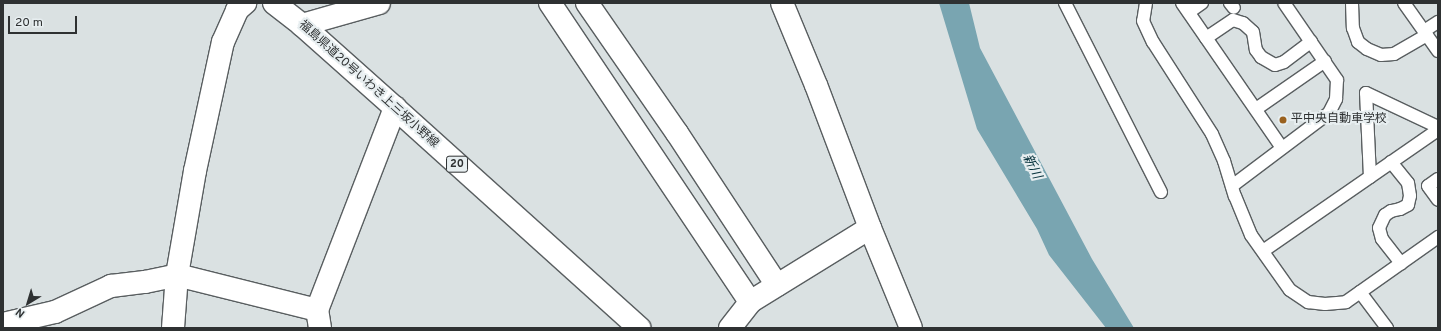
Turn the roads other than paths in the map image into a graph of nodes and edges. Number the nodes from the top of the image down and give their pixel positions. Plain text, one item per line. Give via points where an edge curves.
1 (245, 3) edge
2 (274, 3) edge
3 (379, 3) edge
4 (550, 3) edge
5 (587, 3) edge
6 (782, 3) edge
7 (1064, 3) edge
8 (1146, 3) edge
9 (1202, 3) edge
10 (1284, 3) edge
11 (1352, 3) edge
12 (1404, 3) edge
13 (1185, 8) edge
14 (1438, 22) edge
15 (302, 25) junction
16 (1426, 33) junction
17 (1206, 38) junction
18 (1311, 42) junction
19 (1438, 51) edge
20 (1325, 61) junction
21 (395, 108) junction
22 (1256, 110) junction
23 (1438, 131) edge
24 (1282, 148) junction
25 (1392, 162) junction
26 (1370, 177) junction
27 (1438, 179) edge
28 (1232, 186) junction
29 (1161, 192) dead end
30 (1438, 200) edge
31 (870, 228) junction
32 (1438, 237) edge
33 (1263, 251) junction
34 (1401, 263) junction
35 (177, 275) junction
36 (777, 285) junction
37 (1360, 292) junction
38 (750, 302) junction
39 (318, 319) edge
40 (3, 324) edge
41 (172, 328) edge
42 (639, 328) edge
43 (730, 328) edge
44 (911, 328) edge
45 (1386, 328) edge

1 - 35 street via 237,10 223,42 195,171
2 - 15 street, 福島県道20号いわき上三坂小野線 / 20
3 - 15 street
4 - 38 street
5 - 36 street
6 - 31 street
7 - 29 lane
8 - 28 lane via 1143,21 1153,42 1212,134
9 - 13 lane
10 - 18 lane
11 - 16 lane via 1352,28 1358,42 1381,55 1394,54
12 - 16 lane
13 - 17 lane
14 - 16 lane
15 - 21 street, 福島県道20号いわき上三坂小野線 / 20
16 - 19 lane
17 - 18 lane via 1233,20 1244,23 1253,32 1256,50 1275,65 1284,62
17 - 22 lane
18 - 20 lane
20 - 22 lane
20 - 24 lane via 1337,80 1336,99 1329,113
21 - 39 street
21 - 42 street, 福島県道20号いわき上三坂小野線 / 20
22 - 24 lane
23 - 25 lane
23 - 26 lane via 1366,93
24 - 28 lane
25 - 26 lane
25 - 34 lane via 1408,183 1410,196 1408,205 1385,215 1379,228 1382,239
26 - 33 lane
27 - 30 lane via 1428,186
28 - 33 lane via 1251,234
31 - 36 street
31 - 44 street
32 - 34 lane
33 - 37 lane via 1290,290 1308,302 1346,302
34 - 37 lane
35 - 39 street
35 - 40 street via 111,286 55,312
35 - 41 street
36 - 38 street
37 - 45 lane
38 - 43 street

